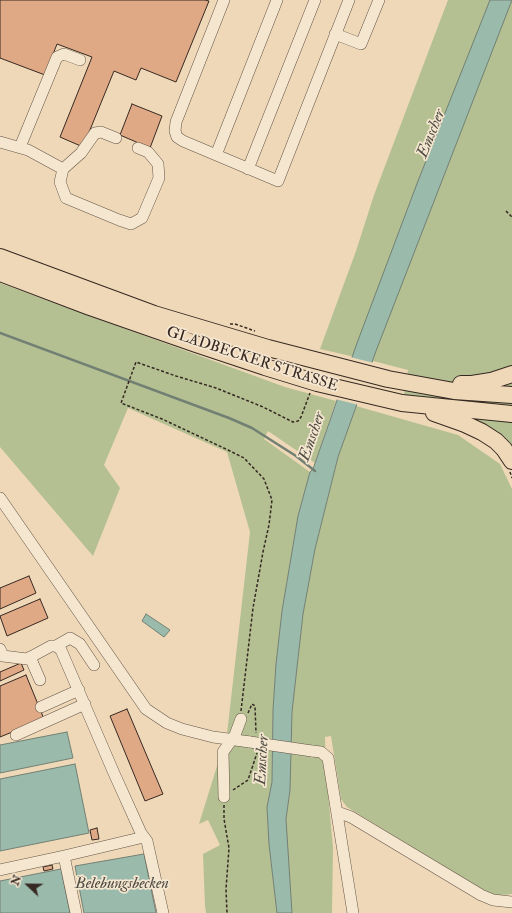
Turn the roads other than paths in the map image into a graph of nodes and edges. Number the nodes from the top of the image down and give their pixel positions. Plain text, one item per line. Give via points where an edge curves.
1 (224, 0) edge
2 (277, 0) edge
3 (315, 0) edge
4 (349, 0) edge
5 (379, 0) edge
6 (335, 34) junction
7 (80, 60) dead end
8 (116, 138) dead end
9 (0, 142) edge
10 (20, 147) junction
11 (138, 148) dead end
12 (216, 155) junction
13 (63, 169) junction
14 (248, 169) junction
15 (0, 257) edge
16 (0, 273) edge
17 (512, 374) edge
18 (385, 378) junction
19 (512, 395) edge
20 (402, 403) junction
21 (512, 414) edge
22 (512, 462) edge
23 (0, 498) edge
24 (56, 646) junction
25 (1, 655) edge
26 (30, 657) junction
27 (94, 665) dead end
28 (40, 680) dead end
29 (79, 690) junction
30 (85, 704) junction
31 (41, 707) dead end
32 (241, 719) road end
33 (16, 735) dead end
34 (232, 739) junction
35 (224, 797) road end
36 (337, 812) junction
37 (144, 837) junction
38 (64, 856) junction
39 (0, 870) edge
40 (512, 902) edge
41 (76, 913) edge
42 (163, 913) edge
43 (354, 913) edge

1 - 12 lane via 174,131 183,141
2 - 12 lane
3 - 14 lane
4 - 6 lane
5 - 6 lane via 361,44
6 - 14 lane via 278,181
7 - 10 lane via 64,54 57,57
8 - 13 lane via 101,132 95,133 81,153
9 - 10 lane
10 - 13 lane
11 - 13 lane via 148,152 158,164 159,178 142,218 131,224 66,198 60,182
12 - 14 lane
15 - 18 highway, GLADBECKER STRASSE via 154,314 268,348
16 - 20 highway, GLADBECKER STRASSE via 265,367 314,387
17 - 18 highway via 472,384
18 - 19 highway, GLADBECKER STRASSE via 454,391
20 - 21 highway, GLADBECKER STRASSE
20 - 22 highway via 482,432 500,445
23 - 34 lane via 146,709 166,723 182,729
24 - 26 lane
24 - 27 lane via 70,638 80,644
24 - 29 lane via 61,650
25 - 26 lane via 26,659
26 - 28 lane
29 - 30 lane
29 - 31 lane
30 - 33 lane
30 - 37 lane
32 - 34 lane
34 - 35 lane via 223,752
34 - 36 lane, bridge via 321,752 328,758
36 - 40 lane via 351,817 481,895 493,900
36 - 43 lane
37 - 38 lane
37 - 42 lane
38 - 39 lane
38 - 41 lane

